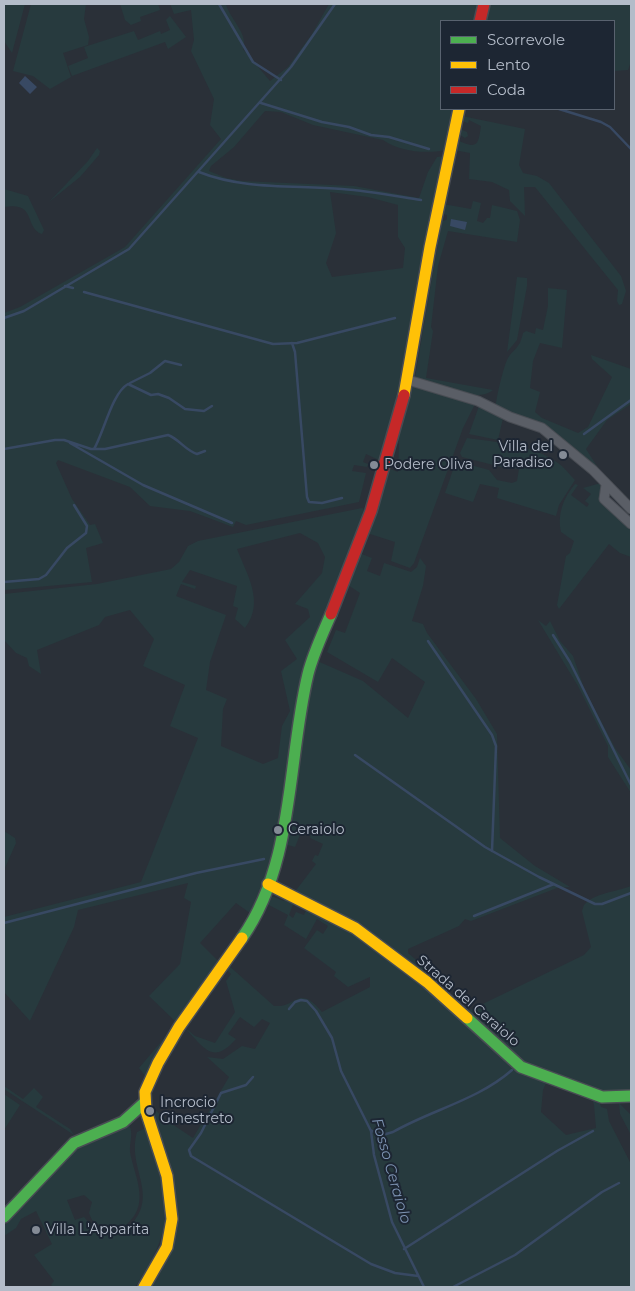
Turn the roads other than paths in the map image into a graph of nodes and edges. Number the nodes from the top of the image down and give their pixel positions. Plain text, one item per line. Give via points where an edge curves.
1 (484, 4) edge
2 (480, 20) edge
3 (458, 110) edge
4 (408, 380) junction
5 (606, 485) junction
6 (631, 509) edge
7 (631, 524) edge
8 (268, 884) junction
9 (631, 1096) edge
10 (144, 1103) junction
11 (4, 1217) edge
12 (144, 1287) edge

1 - 2 main road
3 - 4 main road
4 - 5 street via 478,401 542,428 578,456
4 - 8 main road via 371,511 308,673 283,830
5 - 6 street
5 - 7 street via 604,499
8 - 9 main road, Strada del Ceraiolo via 355,928 427,982 521,1067 602,1097
8 - 10 main road via 245,933 166,1049 146,1089
10 - 11 main road via 123,1122 74,1143
10 - 12 main road via 165,1163 172,1219 167,1247

